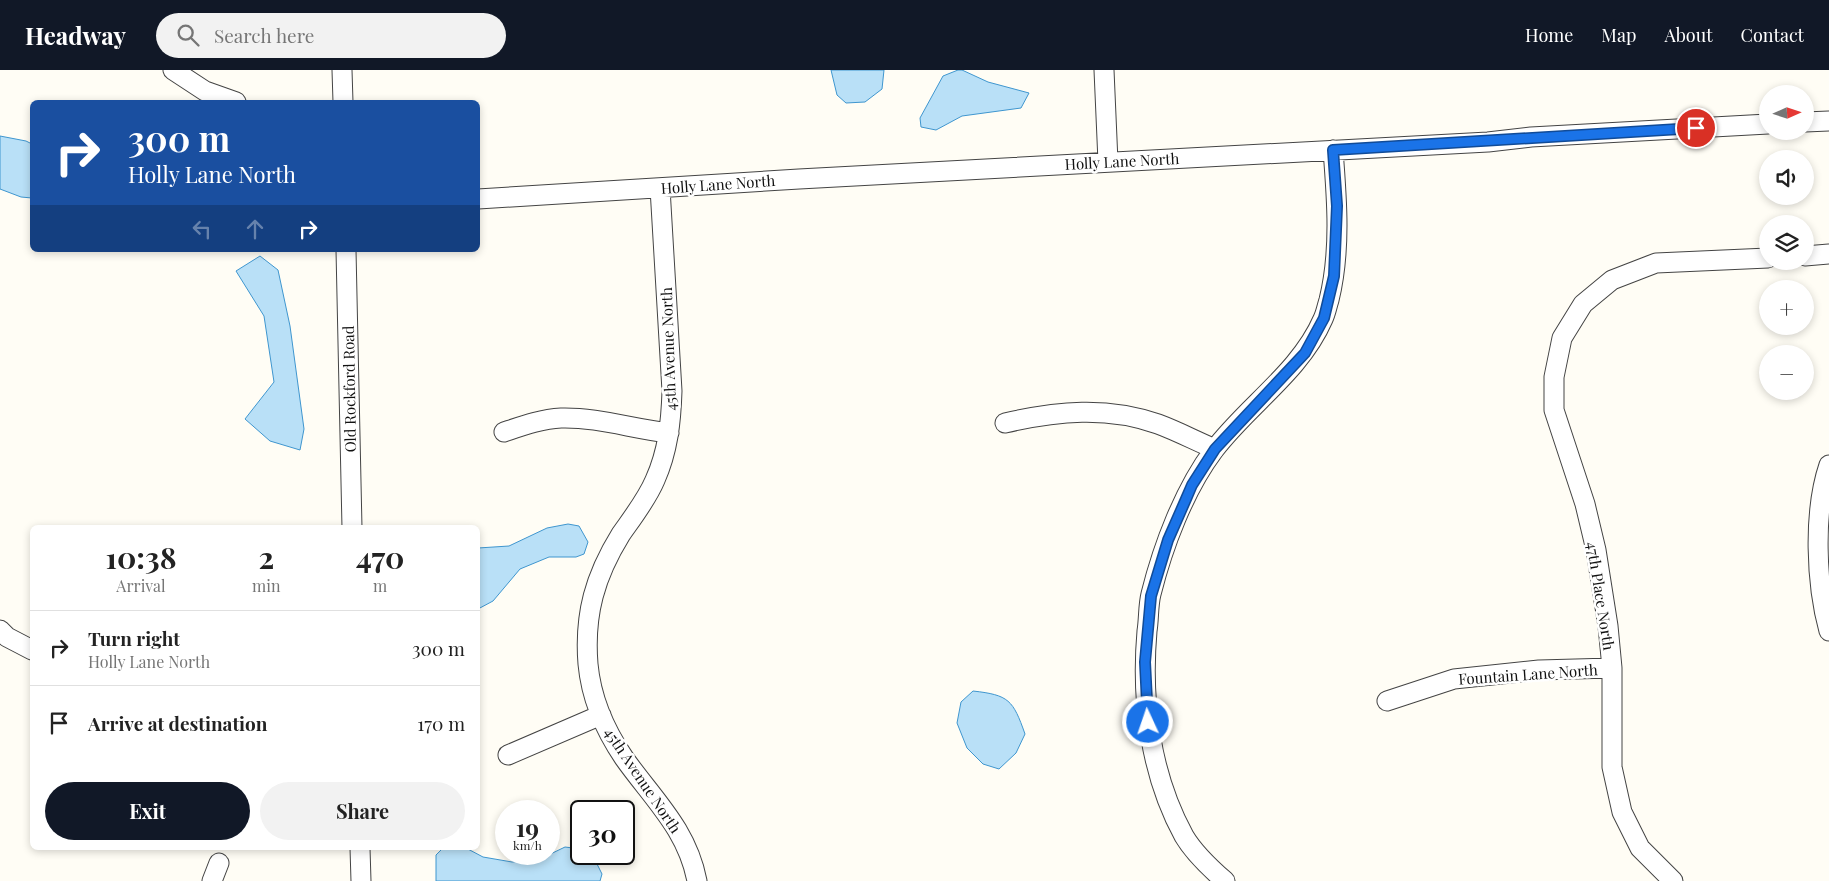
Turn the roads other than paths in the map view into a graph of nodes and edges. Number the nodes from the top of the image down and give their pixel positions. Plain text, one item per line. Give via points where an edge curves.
1 (173, 70) edge
2 (342, 70) edge
3 (1104, 70) edge
4 (230, 100) edge
5 (343, 100) edge
6 (1829, 121) edge
7 (1814, 122) edge
8 (1759, 124) edge
9 (1333, 150) junction
10 (1108, 162) junction
11 (660, 188) junction
12 (480, 199) edge
13 (346, 252) edge
14 (1829, 254) edge
15 (1814, 255) edge
16 (1759, 258) edge
17 (1006, 423) dead end
18 (504, 432) dead end
19 (669, 433) junction
20 (1215, 449) junction
21 (1829, 465) edge
22 (352, 525) edge
23 (0, 630) edge
24 (1829, 631) edge
25 (30, 649) edge
26 (1612, 668) junction
27 (1387, 701) dead end
28 (601, 715) junction
29 (508, 755) dead end
30 (360, 850) edge
31 (219, 863) dead end
32 (212, 881) edge
33 (361, 881) edge
34 (697, 881) edge
35 (1225, 881) edge
36 (1672, 881) edge

1 - 4 street via 205,91
2 - 5 street
3 - 10 street
6 - 7 street
8 - 9 street, Holly Lane North
9 - 10 street, Holly Lane North
9 - 20 street via 1336,244 1334,276 1324,318 1305,353
10 - 11 street, Holly Lane North
11 - 12 street, Holly Lane North
11 - 19 street, 45th Avenue North via 672,391
13 - 22 street, Old Rockford Road
14 - 15 street
16 - 26 street, 47th Place North via 1656,263 1612,280 1583,304 1562,338 1554,377 1554,410 1585,504 1596,550
17 - 20 street via 1076,411 1120,414 1158,424
18 - 19 street via 559,418 588,419
19 - 28 street, 45th Avenue North via 655,481 603,565 592,597 587,631 588,664 594,698
20 - 35 street via 1192,485 1168,540 1151,596 1145,662 1148,722 1156,765 1169,804 1185,837 1208,867
21 - 24 street via 1818,523 1819,571
23 - 25 street
26 - 27 street, Fountain Lane North via 1539,670 1454,679
26 - 36 street, 47th Place North via 1612,767 1622,812 1640,848
28 - 29 street
28 - 34 street, 45th Avenue North via 624,758 678,830
30 - 33 street
31 - 32 street

